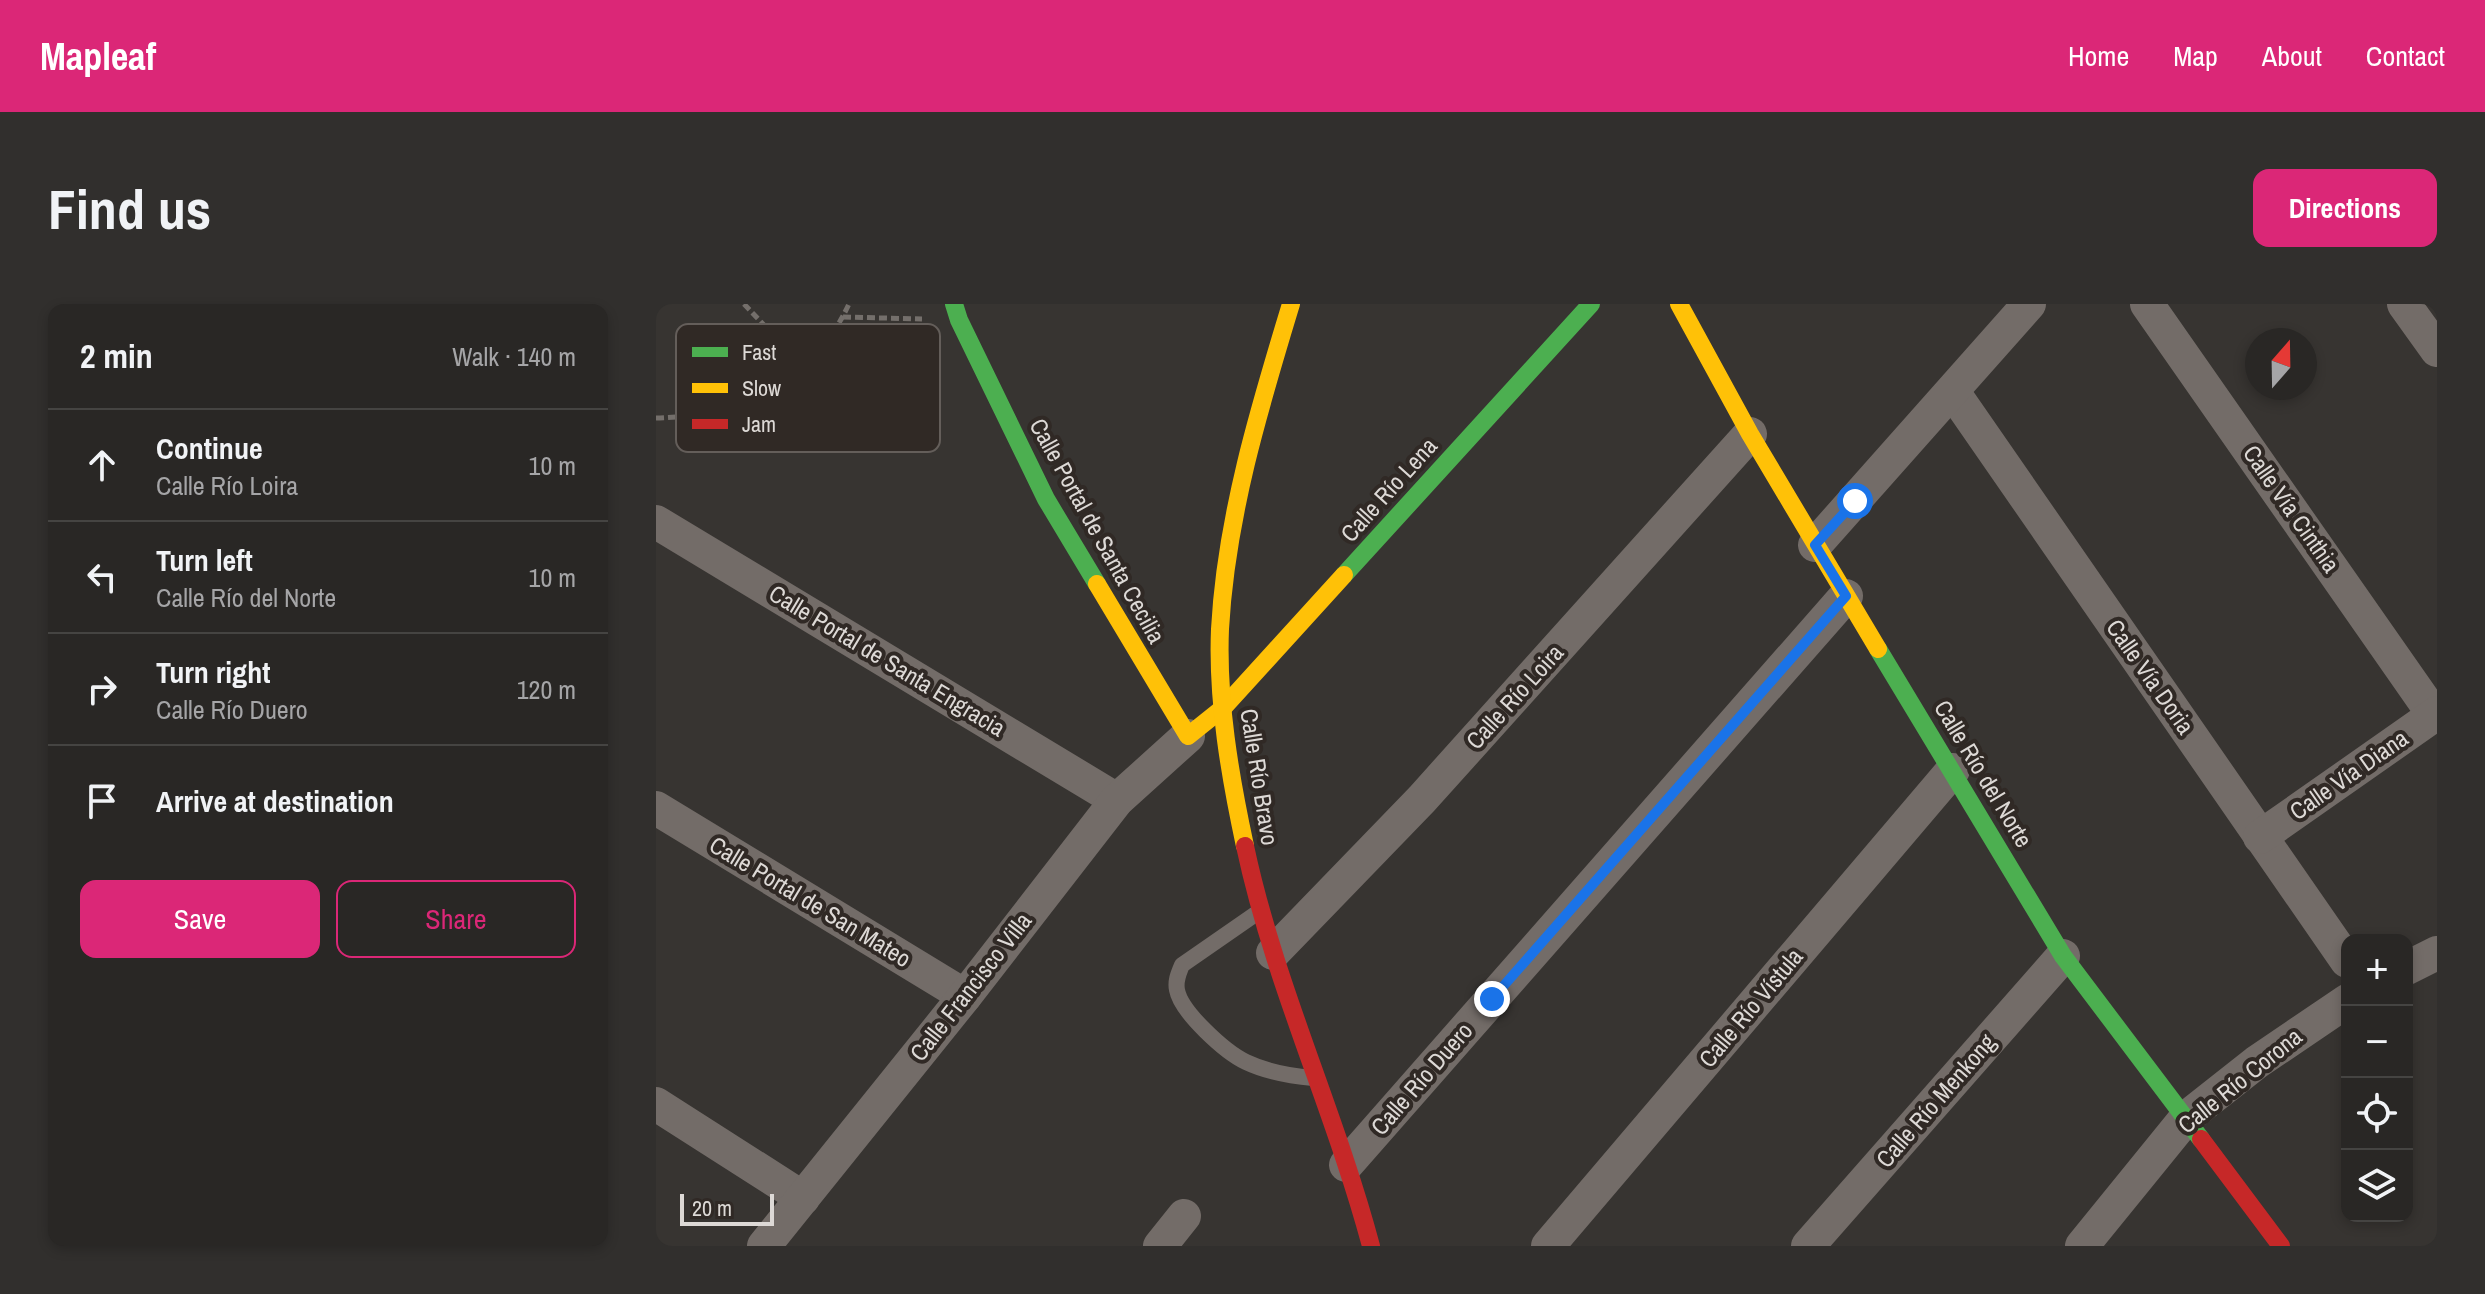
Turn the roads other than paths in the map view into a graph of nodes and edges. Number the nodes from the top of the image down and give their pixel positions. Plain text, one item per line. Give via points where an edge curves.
1 (1291, 304) edge
2 (1591, 304) edge
3 (1679, 304) edge
4 (2029, 304) edge
5 (2147, 304) edge
6 (2404, 304) edge
7 (957, 312) edge
8 (2437, 350) edge
9 (1953, 392) junction
10 (1750, 434) junction
11 (656, 522) edge
12 (1815, 545) junction
13 (1846, 596) junction
14 (1223, 708) junction
15 (2436, 714) edge
16 (1188, 736) junction
17 (1953, 770) junction
18 (1117, 800) junction
19 (656, 808) edge
20 (2260, 837) junction
21 (1262, 910) junction
22 (2341, 952) edge
23 (1273, 953) junction
24 (2437, 953) edge
25 (2063, 956) junction
26 (2413, 965) edge
27 (965, 996) junction
28 (2341, 1005) edge
29 (1317, 1079) junction
30 (656, 1104) edge
31 (2186, 1118) junction
32 (1346, 1165) junction
33 (803, 1198) junction
34 (1184, 1216) dead end
35 (764, 1246) edge
36 (1160, 1246) edge
37 (1371, 1246) edge
38 (1548, 1246) edge
39 (1808, 1246) edge
40 (2082, 1246) edge
41 (2281, 1246) edge

1 - 14 street, Calle Río Bravo via 1264,390 1234,519 1221,624
2 - 14 street, Calle Río Lena
3 - 10 street, Calle Río del Norte
4 - 9 street
5 - 15 street, Calle Vía Cinthia
6 - 8 street
7 - 16 street, Calle Portal de Santa Cecilia via 1046,499
9 - 12 street
9 - 20 street, Calle Vía Doria
10 - 12 street, Calle Río del Norte
10 - 23 street, Calle Río Loira via 1422,799
11 - 18 street, Calle Portal de Santa Engracia
12 - 13 street, Calle Río del Norte
13 - 17 street, Calle Río del Norte
13 - 32 street, Calle Río Duero
14 - 16 street
14 - 21 street, Calle Río Bravo via 1231,783
15 - 20 street, Calle Vía Diana
16 - 18 street, Calle Francisco Villa
17 - 25 street, Calle Río del Norte
17 - 38 street, Calle Río Vístula
18 - 27 street, Calle Francisco Villa
19 - 27 street, Calle Portal de San Mateo
20 - 22 street, Calle Vía Doria
21 - 23 street, Calle Río Bravo
21 - 29 lane via 1182,965 1177,991 1183,1005 1218,1042 1244,1061 1280,1074
23 - 29 street, Calle Río Bravo
24 - 26 street
25 - 31 street, Calle Río del Norte
25 - 39 street, Calle Río Menkong
27 - 33 street, Calle Francisco Villa
28 - 31 street, Calle Río Corona
29 - 32 street, Calle Río Bravo
30 - 33 street
31 - 40 street, Calle Río Corona
31 - 41 street, Calle Río del Norte
32 - 37 street, Calle Río Bravo
33 - 35 street, Calle Francisco Villa
34 - 36 street

